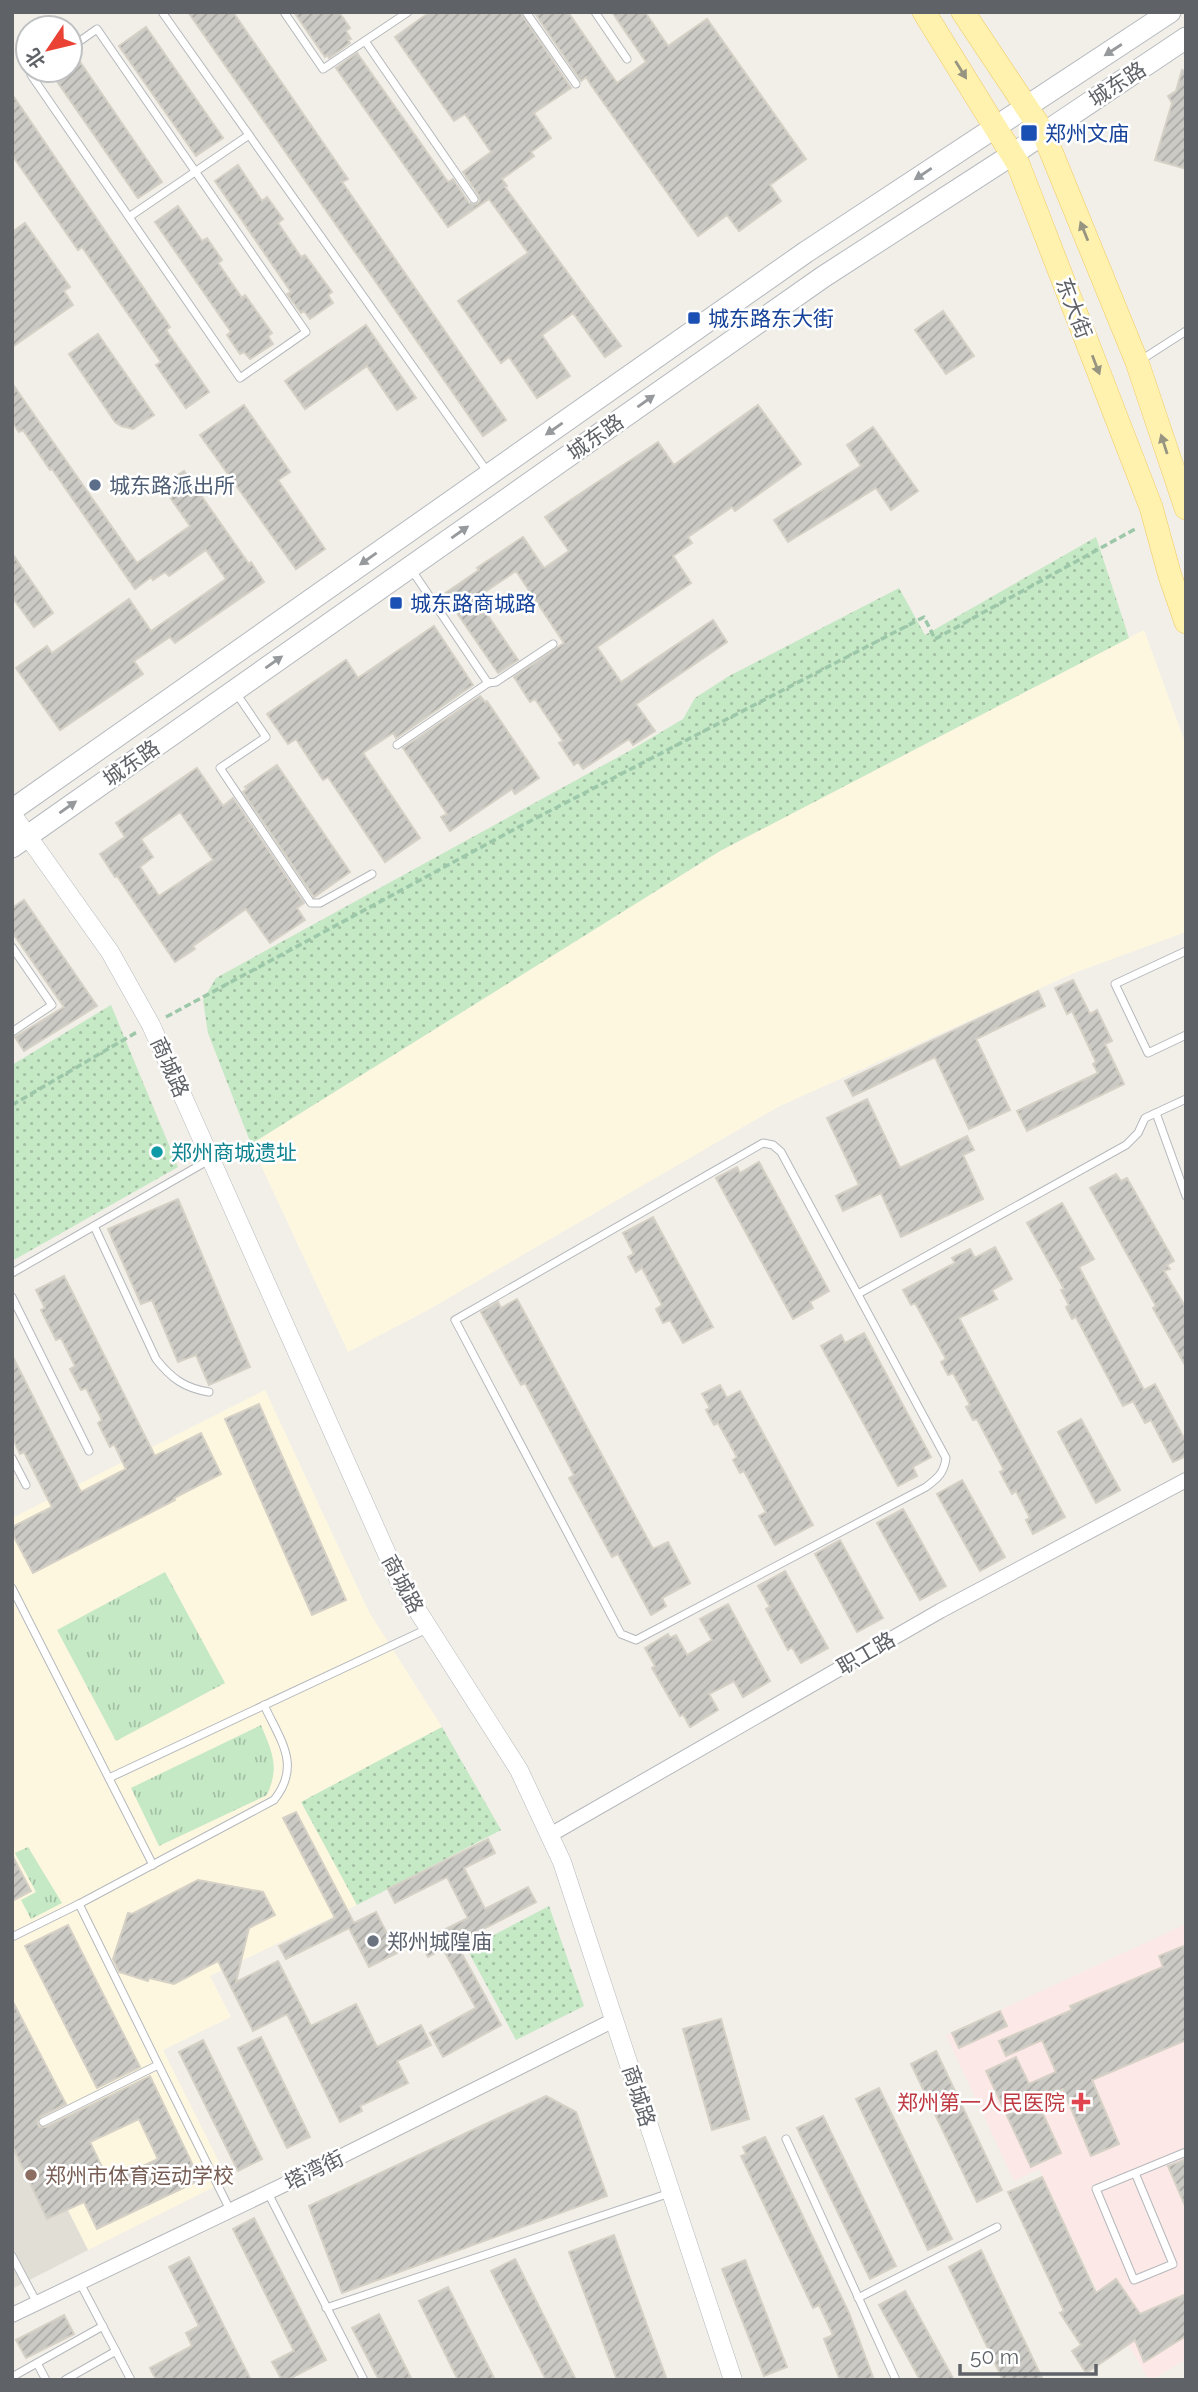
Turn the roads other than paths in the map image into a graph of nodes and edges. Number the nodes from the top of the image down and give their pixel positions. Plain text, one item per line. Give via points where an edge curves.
1 (162, 12) edge
2 (284, 12) edge
3 (408, 12) edge
4 (526, 12) edge
5 (595, 12) edge
6 (924, 12) edge
7 (963, 12) edge
8 (1170, 12) edge
9 (84, 38) edge
10 (1186, 38) edge
11 (365, 41) junction
12 (627, 59) dead end
13 (37, 84) edge
14 (576, 84) dead end
15 (1027, 106) junction
16 (996, 125) junction
17 (1043, 132) junction
18 (249, 135) junction
19 (1013, 154) junction
20 (195, 172) junction
21 (474, 199) dead end
22 (129, 217) junction
23 (1186, 331) edge
24 (1137, 362) junction
25 (489, 475) junction
26 (1186, 508) edge
27 (410, 567) junction
28 (1186, 622) edge
29 (553, 644) dead end
30 (488, 683) junction
31 (234, 690) junction
32 (397, 745) dead end
33 (12, 812) edge
34 (20, 841) edge
35 (372, 874) dead end
36 (12, 947) edge
37 (1186, 951) edge
38 (12, 1032) edge
39 (1186, 1035) edge
40 (1186, 1099) edge
41 (1156, 1113) junction
42 (211, 1159) junction
43 (1186, 1196) edge
44 (94, 1226) junction
45 (12, 1272) edge
46 (858, 1294) junction
47 (12, 1297) edge
48 (209, 1392) dead end
49 (89, 1451) dead end
50 (12, 1458) edge
51 (1186, 1479) edge
52 (26, 1485) dead end
53 (12, 1588) edge
54 (427, 1629) junction
55 (264, 1705) junction
56 (109, 1777) junction
57 (550, 1835) junction
58 (153, 1865) junction
59 (79, 1904) junction
60 (12, 1937) edge
61 (614, 2020) junction
62 (158, 2065) junction
63 (43, 2122) dead end
64 (786, 2139) dead end
65 (1186, 2152) edge
66 (1135, 2173) junction
67 (671, 2192) junction
68 (268, 2193) junction
69 (230, 2210) junction
70 (997, 2227) dead end
71 (12, 2256) edge
72 (80, 2283) junction
73 (858, 2298) junction
74 (37, 2304) junction
75 (326, 2308) junction
76 (12, 2315) edge
77 (103, 2326) junction
78 (116, 2351) junction
79 (37, 2363) junction
80 (12, 2377) edge
81 (46, 2380) edge
82 (65, 2380) edge
83 (131, 2380) edge
84 (364, 2380) edge
85 (733, 2380) edge
86 (896, 2380) edge

1 - 18 lane
2 - 11 lane via 323,69
3 - 11 lane
4 - 14 lane
5 - 12 lane
6 -> 16 main road, 东大街
7 - 15 main road, 东大街
8 -> 15 main road, 城东路
9 - 20 lane via 97,29
10 - 17 main road, 城东路
11 - 21 lane
13 - 22 lane
15 - 16 main road, 城东路
15 - 17 main road, 东大街
16 - 19 main road, 东大街
16 -> 25 main road, 城东路
17 - 19 main road, 城东路
24 -> 17 main road, 东大街
18 - 20 lane
18 - 25 lane
27 -> 19 main road, 城东路 via 823,277
19 -> 28 main road, 东大街 via 1154,519
20 - 22 lane
20 - 22 lane via 306,332 262,363 240,378
23 - 24 lane
26 -> 24 main road, 东大街
25 -> 33 main road, 城东路
27 - 30 lane
31 -> 27 main road, 城东路
29 - 30 lane
30 - 32 lane
34 -> 31 main road, 城东路
31 - 35 lane via 266,737 220,768 311,903 320,903
33 - 34 street, 商城路
34 - 42 street, 商城路 via 110,952 151,1025
36 - 38 lane via 52,1005
37 - 39 lane via 1115,984 1148,1053
40 - 41 lane
41 - 43 lane
41 - 46 lane via 1145,1118 1126,1145
42 - 44 lane
42 - 54 street, 商城路 via 400,1583
44 - 45 lane
44 - 48 lane via 156,1359 188,1388
46 - 46 lane via 781,1152 763,1143 455,1320 621,1634 636,1640 939,1478 946,1458
47 - 49 lane
50 - 52 lane
51 - 57 street, 职工路 via 940,1611
53 - 56 lane
54 - 55 lane
54 - 57 street, 商城路 via 519,1770
55 - 56 lane
55 - 58 lane via 289,1760 282,1789 274,1800
56 - 58 lane
57 - 61 street, 商城路
58 - 59 lane
59 - 60 lane
59 - 62 lane
61 - 67 street, 商城路
61 - 68 street, 塔湾街
62 - 63 lane
62 - 69 lane
64 - 73 lane
65 - 66 lane
66 - 66 lane via 1096,2189 1134,2280 1173,2264
67 - 75 lane
67 - 85 street, 商城路
68 - 69 street, 塔湾街
68 - 75 lane
69 - 72 street, 塔湾街
70 - 73 lane
71 - 74 lane
72 - 74 street, 塔湾街
72 - 77 lane
73 - 86 lane
74 - 76 street, 塔湾街
75 - 84 lane
77 - 78 lane
77 - 79 lane
78 - 82 lane
78 - 83 lane
79 - 80 lane
79 - 81 lane

